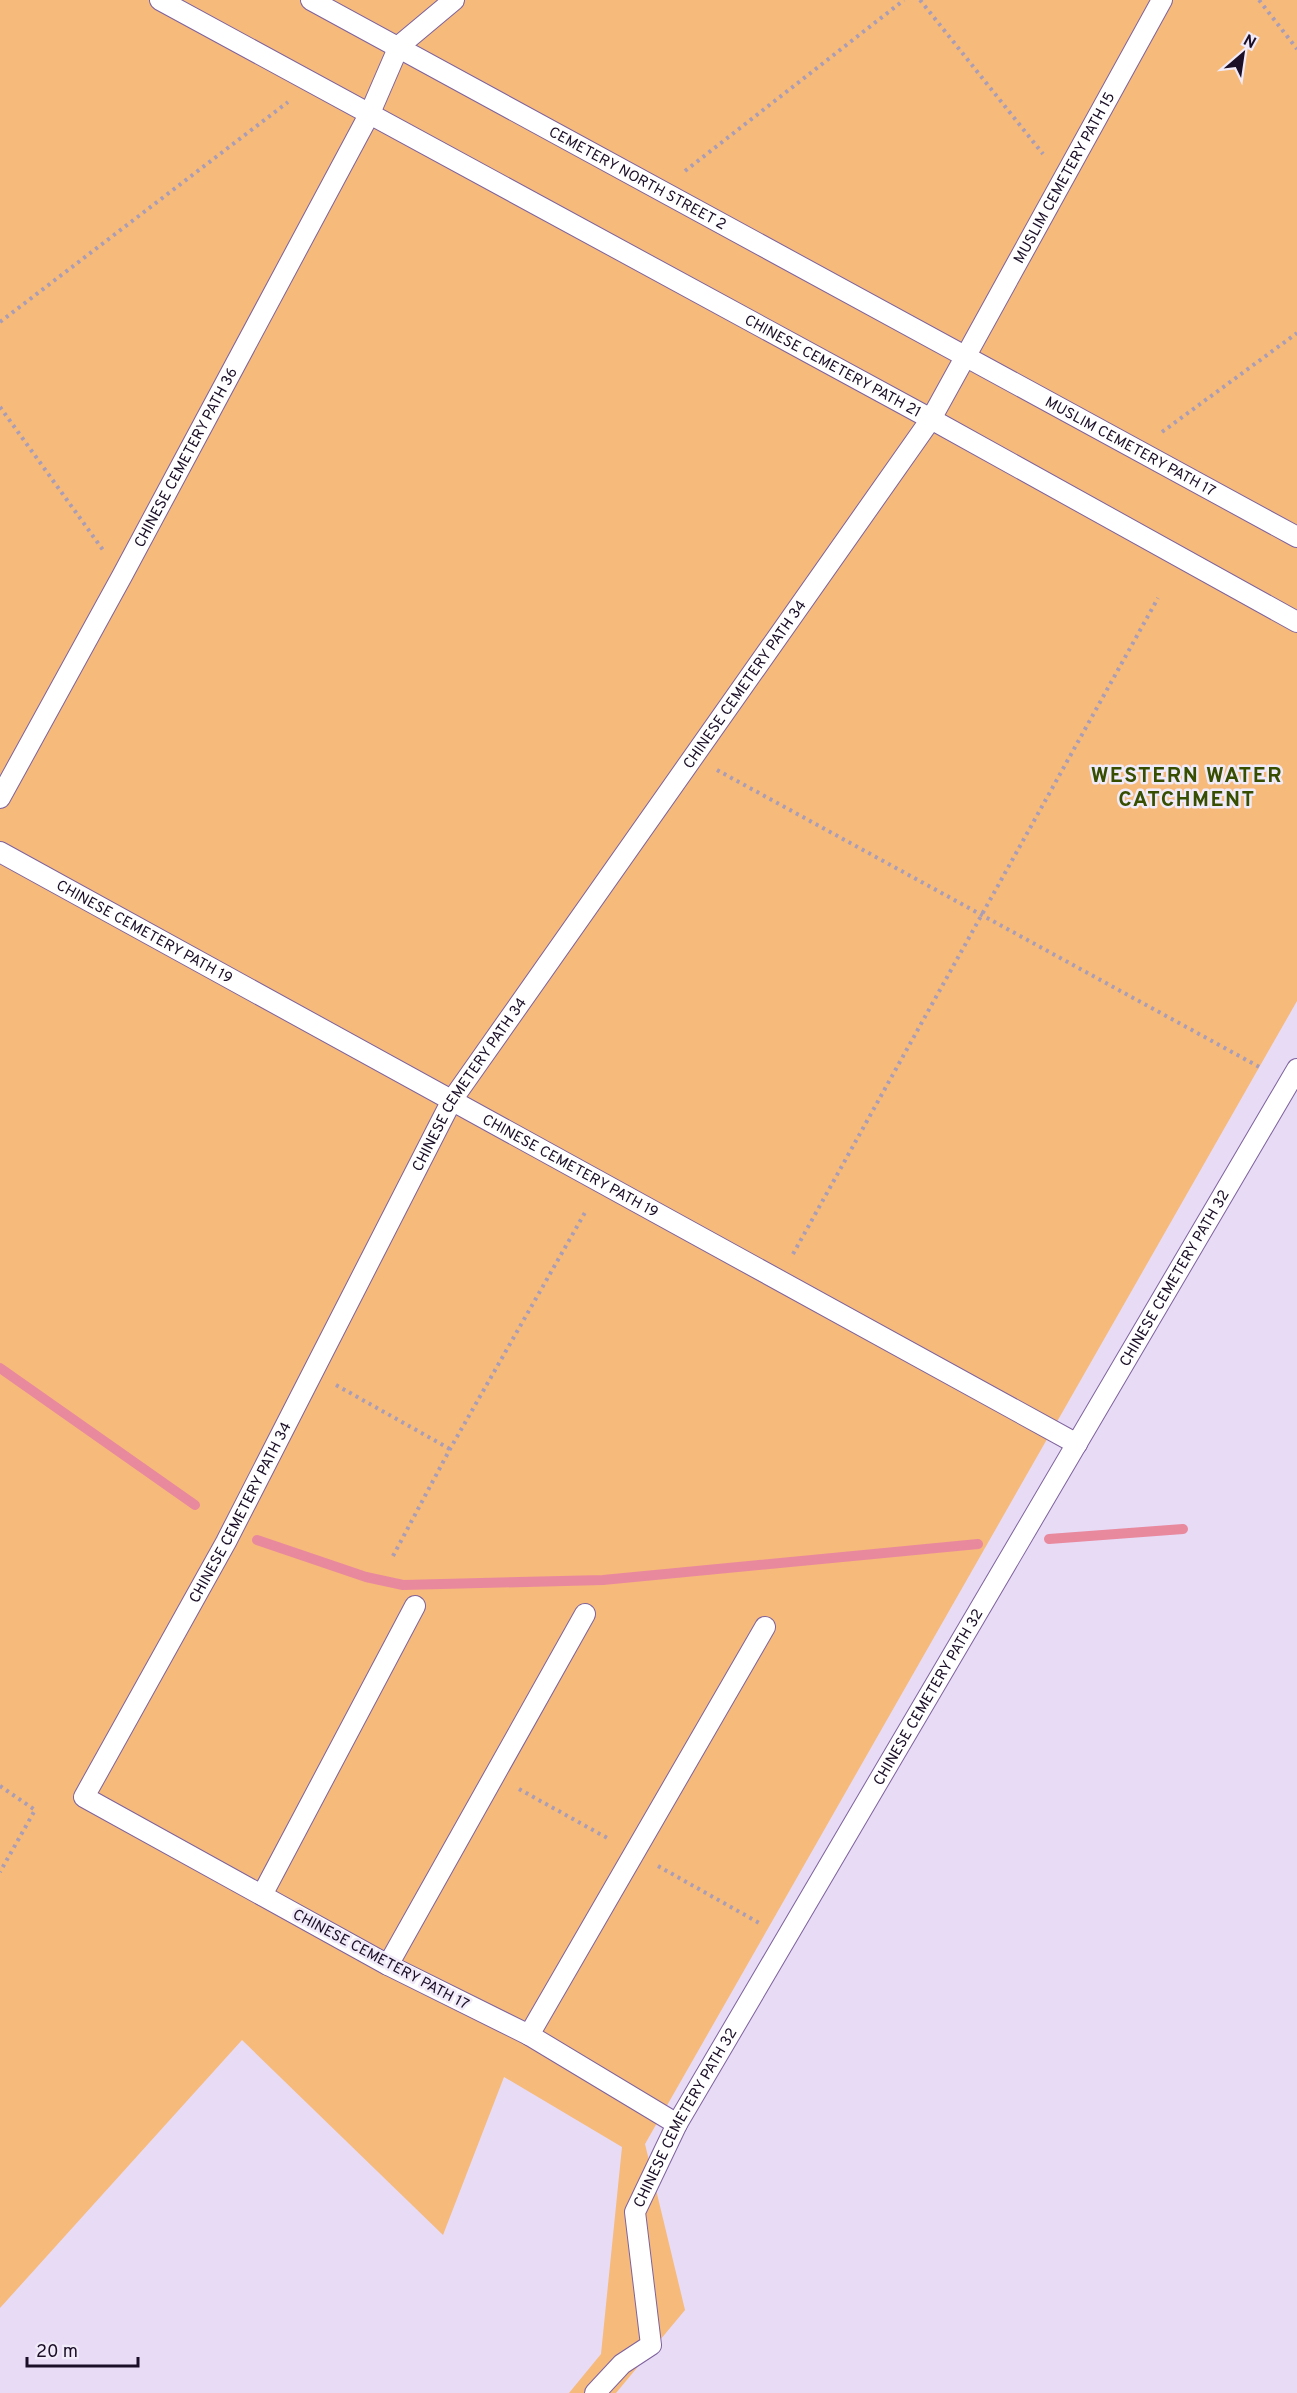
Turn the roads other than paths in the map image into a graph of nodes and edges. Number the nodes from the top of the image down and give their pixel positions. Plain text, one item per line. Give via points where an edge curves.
1 (160, 0) edge
2 (311, 0) edge
3 (454, 0) edge
4 (1162, 0) edge
5 (399, 46) junction
6 (370, 113) junction
7 (965, 355) junction
8 (931, 419) junction
9 (1297, 537) edge
10 (1297, 622) edge
11 (0, 798) edge
12 (0, 852) edge
13 (1297, 1070) edge
14 (452, 1100) junction
15 (1077, 1444) junction
16 (415, 1606) dead end
17 (585, 1614) dead end
18 (765, 1627) dead end
19 (84, 1797) joint
20 (262, 1895) junction
21 (388, 1965) junction
22 (529, 2035) junction
23 (677, 2124) junction
24 (595, 2393) edge

1 - 6 lane, CHINESE CEMETERY PATH 21
2 - 5 lane, CEMETERY NORTH STREET 2
3 - 5 lane
4 - 7 lane, MUSLIM CEMETERY PATH 15
5 - 6 lane, CHINESE CEMETERY PATH 36
5 - 7 lane, CEMETERY NORTH STREET 2
6 - 8 lane, CHINESE CEMETERY PATH 21
6 - 11 lane, CHINESE CEMETERY PATH 36
7 - 8 lane, MUSLIM CEMETERY PATH 15
7 - 9 lane, MUSLIM CEMETERY PATH 17
8 - 10 lane, CHINESE CEMETERY PATH 21
8 - 14 lane, CHINESE CEMETERY PATH 34
12 - 14 lane, CHINESE CEMETERY PATH 19
13 - 15 lane, CHINESE CEMETERY PATH 32
14 - 15 lane, CHINESE CEMETERY PATH 19
14 - 19 lane, CHINESE CEMETERY PATH 34 via 226,1542
15 - 23 lane, CHINESE CEMETERY PATH 32
16 - 20 lane
17 - 21 lane
18 - 22 lane
19 - 20 lane, CHINESE CEMETERY PATH 17
20 - 21 lane, CHINESE CEMETERY PATH 17
21 - 22 lane, CHINESE CEMETERY PATH 17
22 - 23 lane, CHINESE CEMETERY PATH 17
23 - 24 lane, CHINESE CEMETERY PATH 32 via 635,2212 651,2345 622,2364

